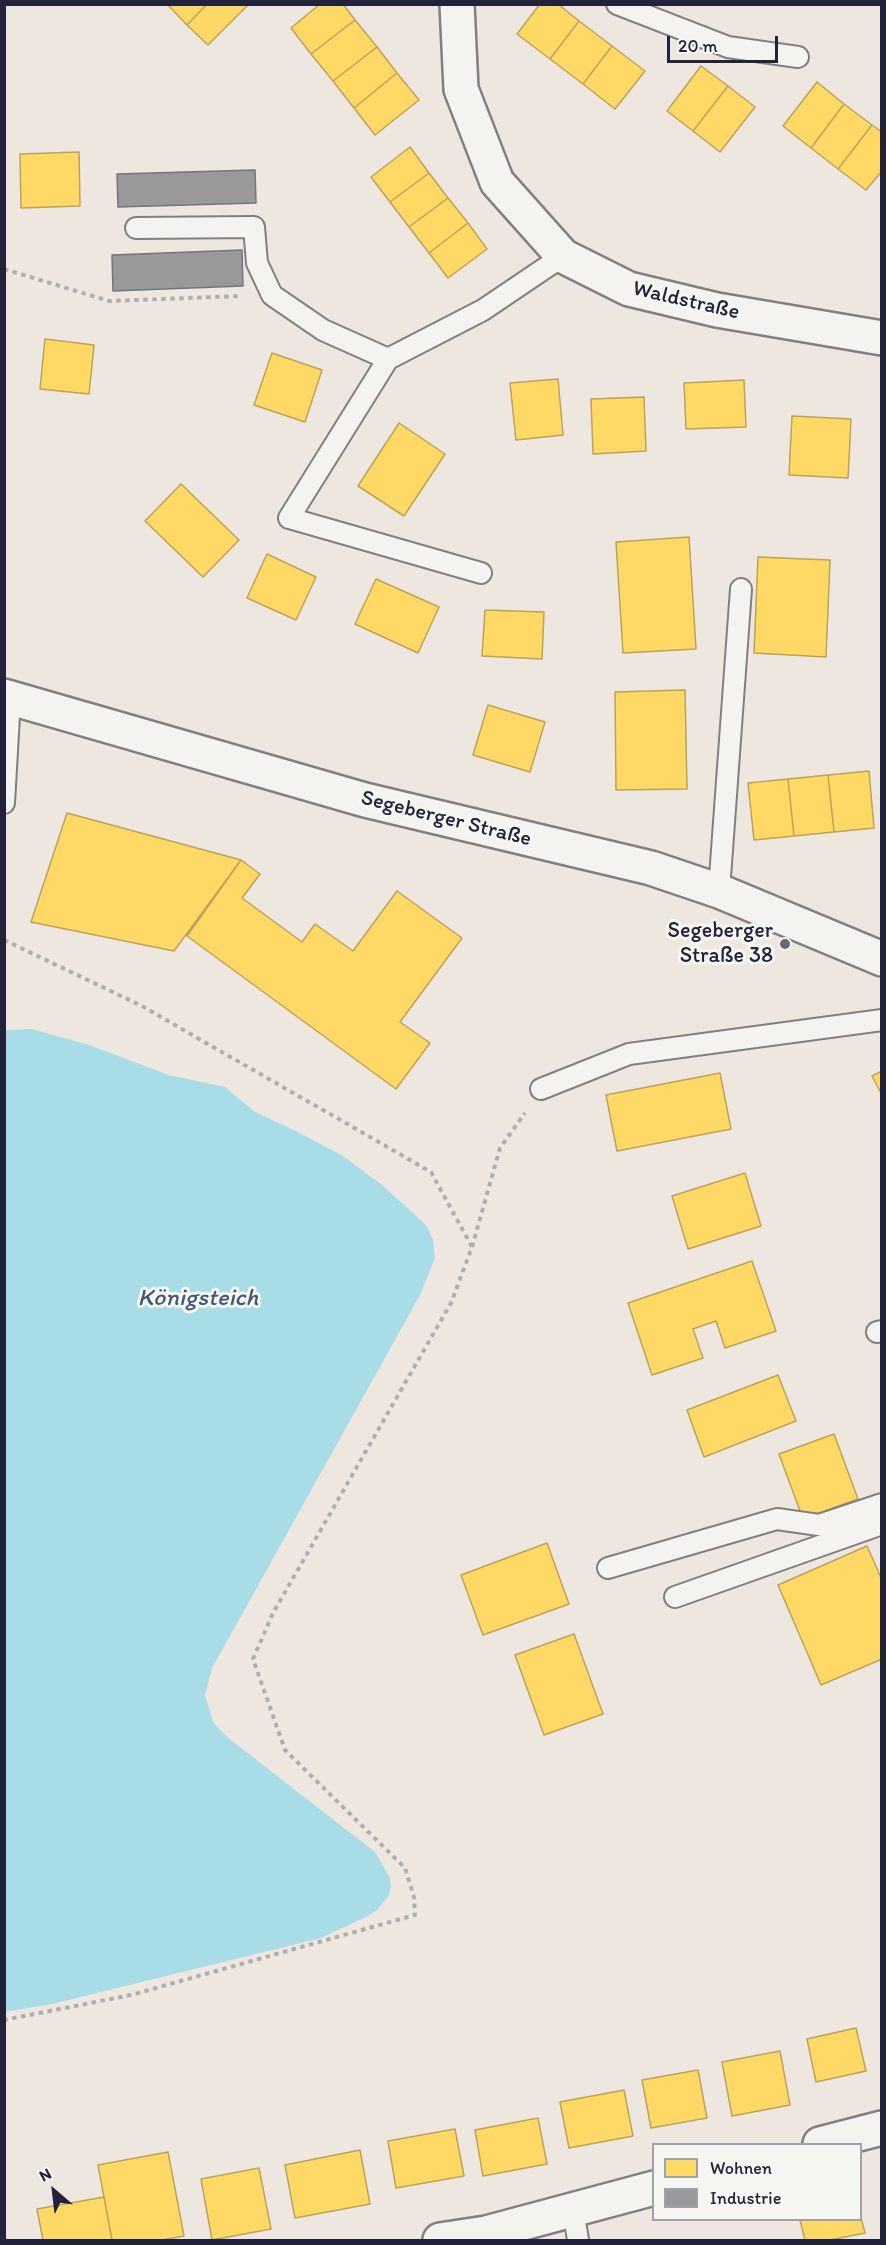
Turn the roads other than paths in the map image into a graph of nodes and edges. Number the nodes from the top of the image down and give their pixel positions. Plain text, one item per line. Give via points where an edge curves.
1 (457, 4) edge
2 (617, 4) edge
3 (798, 57) dead end
4 (136, 228) dead end
5 (563, 256) junction
6 (882, 338) edge
7 (388, 359) junction
8 (481, 573) dead end
9 (741, 589) dead end
10 (7, 698) edge
11 (4, 803) edge
12 (719, 891) junction
13 (882, 958) edge
14 (882, 1020) edge
15 (541, 1089) road end
16 (882, 1504) edge
17 (882, 1524) edge
18 (608, 1568) dead end
19 (675, 1597) dead end
20 (882, 2128) edge
21 (826, 2143) edge
22 (652, 2189) edge
23 (575, 2225) edge
24 (440, 2241) edge

1 - 5 street, Waldstraße via 461,89 498,183
2 - 3 lane via 728,47
4 - 7 lane via 254,227 257,263 272,295 323,330
5 - 6 street, Waldstraße via 629,289 717,310
5 - 7 lane via 483,310
7 - 8 lane via 289,518
9 - 12 lane
10 - 11 lane
10 - 12 street, Segeberger Straße via 365,800 651,868
12 - 13 street, Segeberger Straße
14 - 15 lane via 629,1054
16 - 18 lane via 819,1525 777,1519
17 - 19 lane
20 - 21 street
22 - 23 street
23 - 24 street

